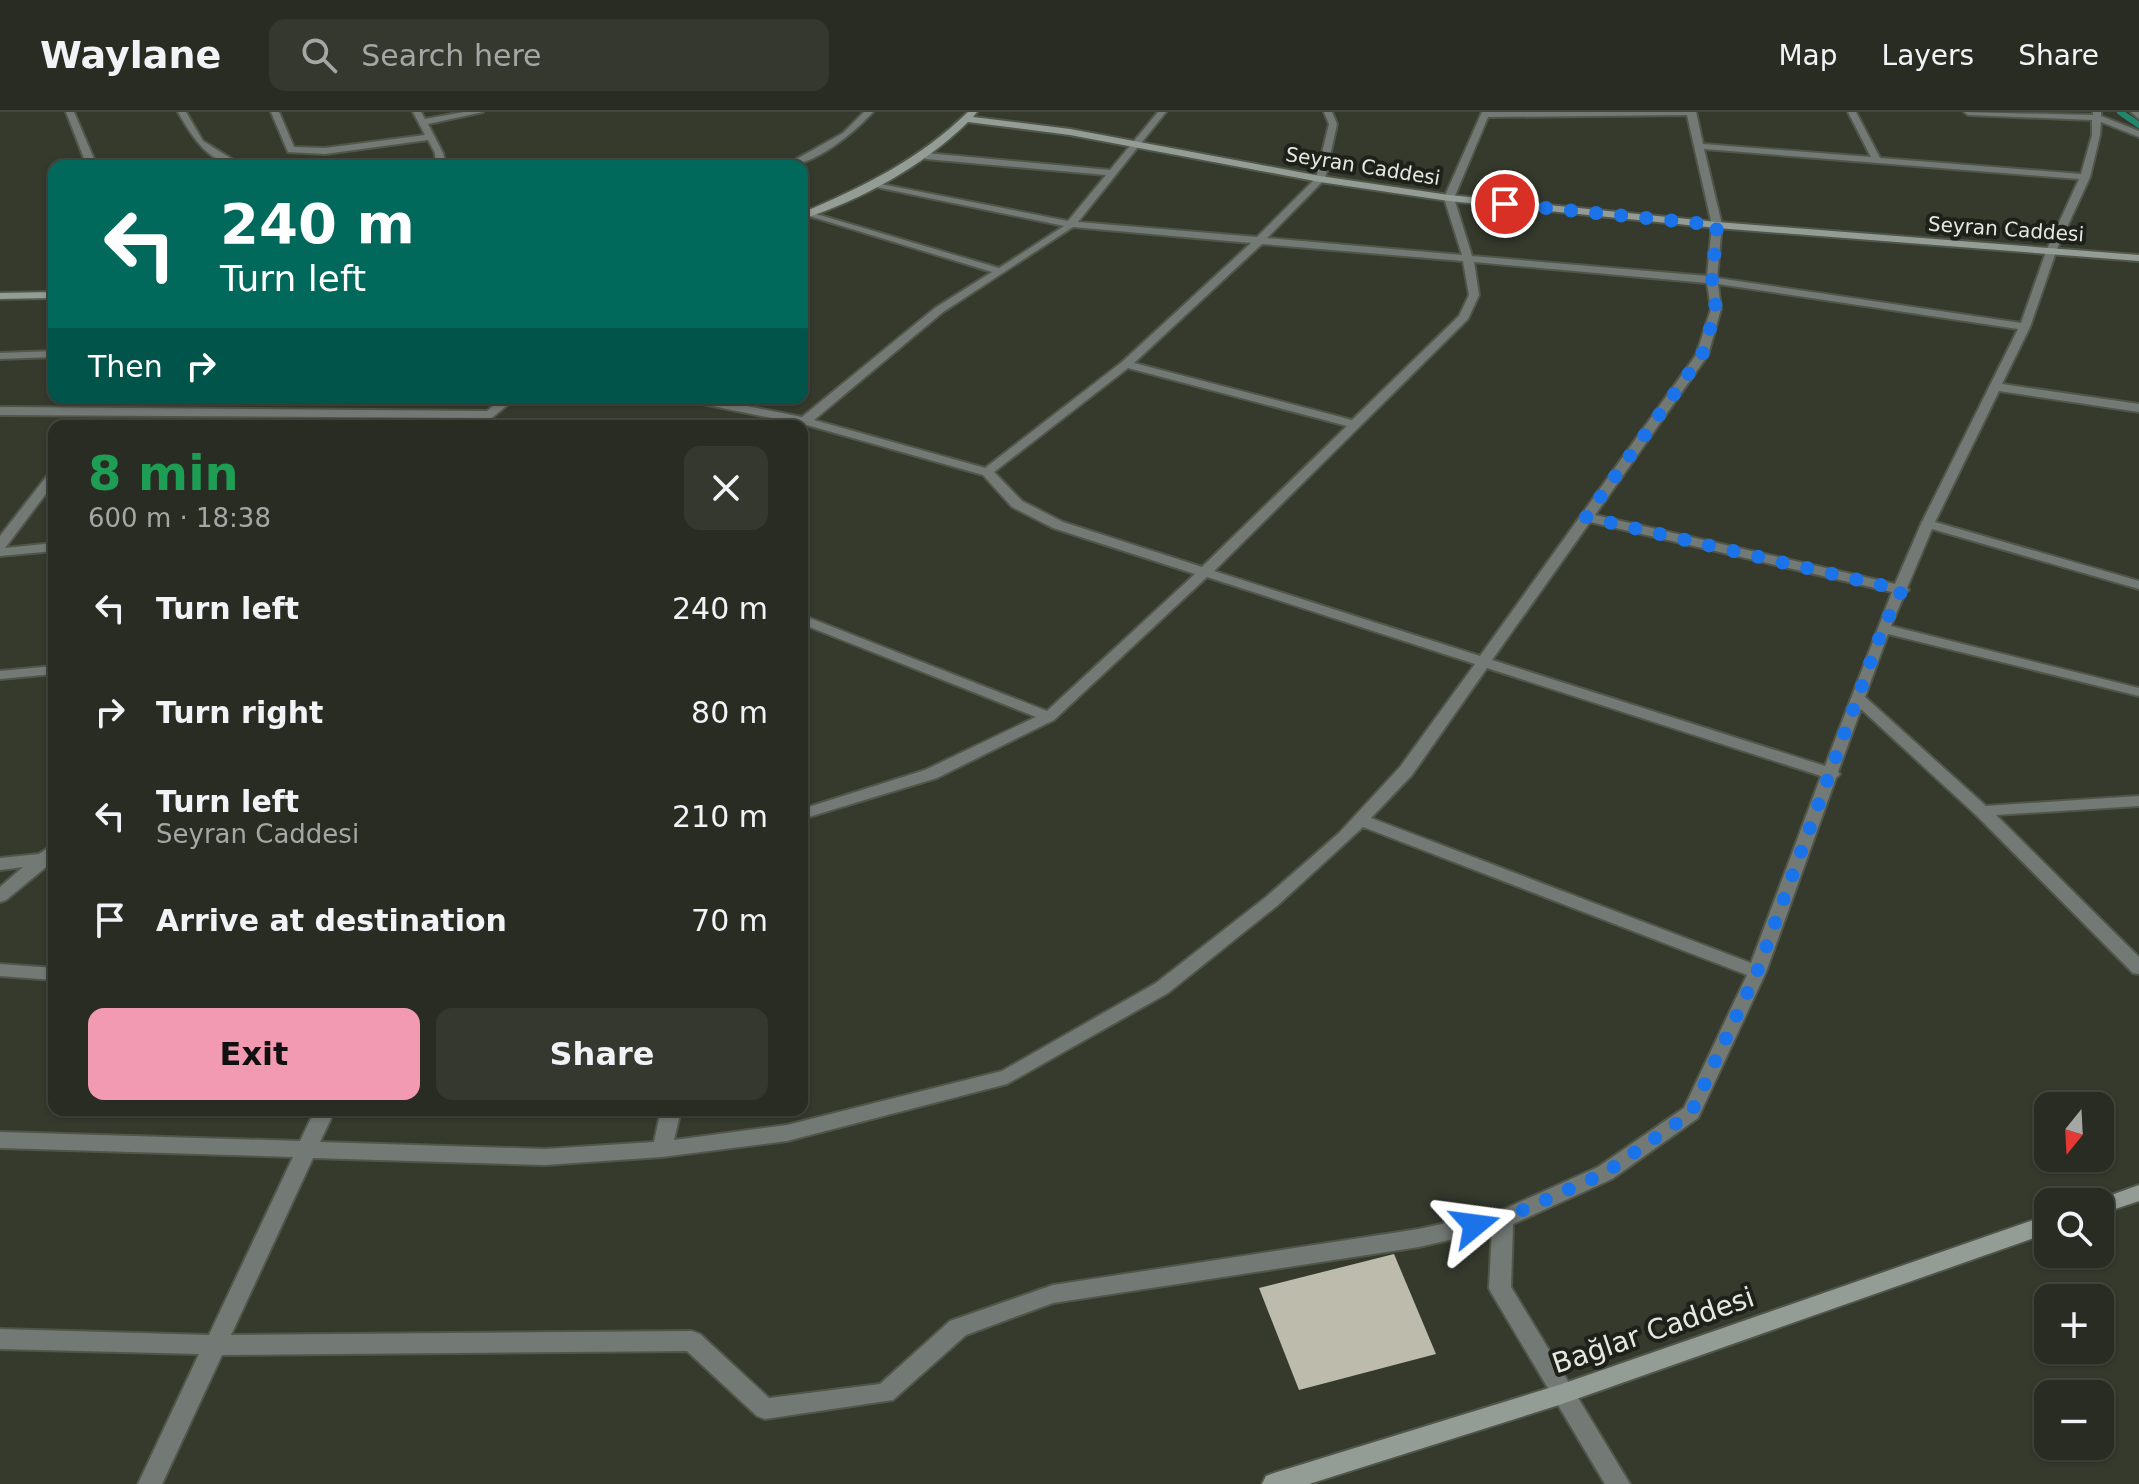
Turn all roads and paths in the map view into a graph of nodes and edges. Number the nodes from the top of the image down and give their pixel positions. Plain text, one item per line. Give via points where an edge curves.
1 (70, 112) edge
2 (182, 112) edge
3 (275, 112) edge
4 (417, 112) edge
5 (479, 112) edge
6 (869, 112) edge
7 (1162, 112) edge
8 (1328, 112) edge
9 (1692, 112) edge
10 (1852, 112) edge
11 (1971, 112) edge
12 (1487, 113) edge
13 (2098, 115) edge
14 (970, 116) edge
15 (422, 122) junction
16 (2139, 134) edge
17 (430, 137) junction
18 (1135, 142) junction
19 (1699, 146) junction
20 (926, 156) junction
21 (90, 160) edge
22 (228, 160) edge
23 (439, 160) edge
24 (800, 160) edge
25 (1877, 160) junction
26 (1111, 173) junction
27 (2085, 177) junction
28 (1320, 179) junction
29 (876, 186) junction
30 (1449, 198) junction
31 (808, 214) edge
32 (808, 216) edge
33 (1070, 224) junction
34 (1717, 225) junction
35 (1259, 241) junction
36 (2052, 249) junction
37 (1468, 258) junction
38 (2139, 258) edge
39 (1000, 271) junction
40 (1712, 280) junction
41 (48, 295) edge
42 (0, 296) edge
43 (2025, 327) junction
44 (48, 354) edge
45 (0, 356) edge
46 (1126, 364) junction
47 (1996, 387) junction
48 (184, 404) edge
49 (503, 404) edge
50 (715, 404) edge
51 (2139, 408) edge
52 (0, 411) edge
53 (105, 411) junction
54 (179, 411) junction
55 (489, 415) junction
56 (97, 420) edge
57 (351, 420) edge
58 (390, 420) edge
59 (484, 420) edge
60 (788, 420) edge
61 (806, 420) edge
62 (808, 425) edge
63 (1357, 425) junction
64 (987, 472) junction
65 (48, 483) edge
66 (1586, 517) junction
67 (1928, 524) junction
68 (0, 545) edge
69 (48, 548) edge
70 (0, 552) edge
71 (1203, 574) junction
72 (2139, 585) edge
73 (1902, 590) junction
74 (808, 621) edge
75 (1883, 628) junction
76 (1481, 664) junction
77 (48, 671) edge
78 (0, 675) edge
79 (2139, 692) edge
80 (1858, 698) junction
81 (1049, 717) junction
82 (1832, 774) junction
83 (2139, 801) edge
84 (1982, 811) junction
85 (808, 812) edge
86 (1360, 820) junction
87 (48, 854) edge
88 (48, 856) edge
89 (0, 864) edge
90 (0, 896) edge
91 (2139, 968) edge
92 (0, 970) edge
93 (1757, 972) junction
94 (48, 974) edge
95 (322, 1116) edge
96 (670, 1116) edge
97 (0, 1140) edge
98 (307, 1148) junction
99 (662, 1149) junction
100 (2139, 1193) edge
101 (2114, 1201) edge
102 (1503, 1219) junction
103 (2034, 1229) edge
104 (0, 1339) edge
105 (214, 1345) junction
106 (1562, 1394) junction
107 (150, 1484) edge
108 (1274, 1484) edge
109 (1618, 1484) edge

1 - 21 street
2 - 22 street via 200,143
3 - 17 street via 291,150 325,151
4 - 15 street
5 - 15 street
6 - 24 street via 846,135
7 - 18 street
8 - 28 street via 1333,124
9 - 12 street
9 - 19 street
10 - 25 street
11 - 13 street
12 - 30 street
13 - 16 street
13 - 27 street
14 - 18 street, Seyran Caddesi
14 - 20 street
15 - 17 street
17 - 23 street
18 - 26 street
18 - 28 street, Seyran Caddesi
19 - 25 street
19 - 34 street
20 - 26 street
20 - 29 street
25 - 27 street
26 - 33 street
27 - 36 street
28 - 30 street, Seyran Caddesi
28 - 35 street
29 - 31 street
29 - 33 street
30 - 34 street, Seyran Caddesi
30 - 37 street
32 - 39 street
33 - 35 street
33 - 39 street
34 - 36 street, Seyran Caddesi
34 - 40 street
35 - 37 street
35 - 46 street
36 - 38 street, Seyran Caddesi
36 - 43 street
37 - 40 street
37 - 63 street via 1474,295 1464,317
39 - 61 street via 939,310
40 - 43 street
40 - 66 street via 1716,309 1702,355
41 - 42 street
43 - 47 street
44 - 45 street
46 - 63 street
46 - 64 street
47 - 51 street
47 - 67 street
48 - 54 street
49 - 55 street
50 - 60 street
52 - 53 street
53 - 54 street
53 - 56 street
54 - 57 street
55 - 58 street
55 - 59 street
62 - 64 street
63 - 71 street
64 - 71 street via 1017,504 1058,525
65 - 68 street
66 - 73 street
66 - 76 street
67 - 72 street
67 - 73 street
69 - 70 street
71 - 76 street
71 - 81 street
73 - 75 street
74 - 81 street
75 - 79 street
75 - 80 street
76 - 82 street
76 - 86 street via 1406,771
77 - 78 street
80 - 82 street
80 - 84 street
81 - 85 street via 931,774
82 - 93 street
83 - 84 street
84 - 91 street
86 - 93 street
86 - 99 street via 1272,901 1162,988 1007,1077 787,1133
87 - 89 street
88 - 90 street
92 - 94 street
93 - 102 street via 1691,1113 1605,1173
95 - 98 street
96 - 99 street
97 - 98 street
98 - 99 street via 545,1157
98 - 105 street
100 - 101 street
102 - 105 street via 1419,1238 1053,1294 958,1328 885,1393 765,1409 692,1341
102 - 106 street via 1500,1288
103 - 106 street, Bağlar Caddesi
104 - 105 street
105 - 107 street
106 - 108 street, Bağlar Caddesi
106 - 109 street

